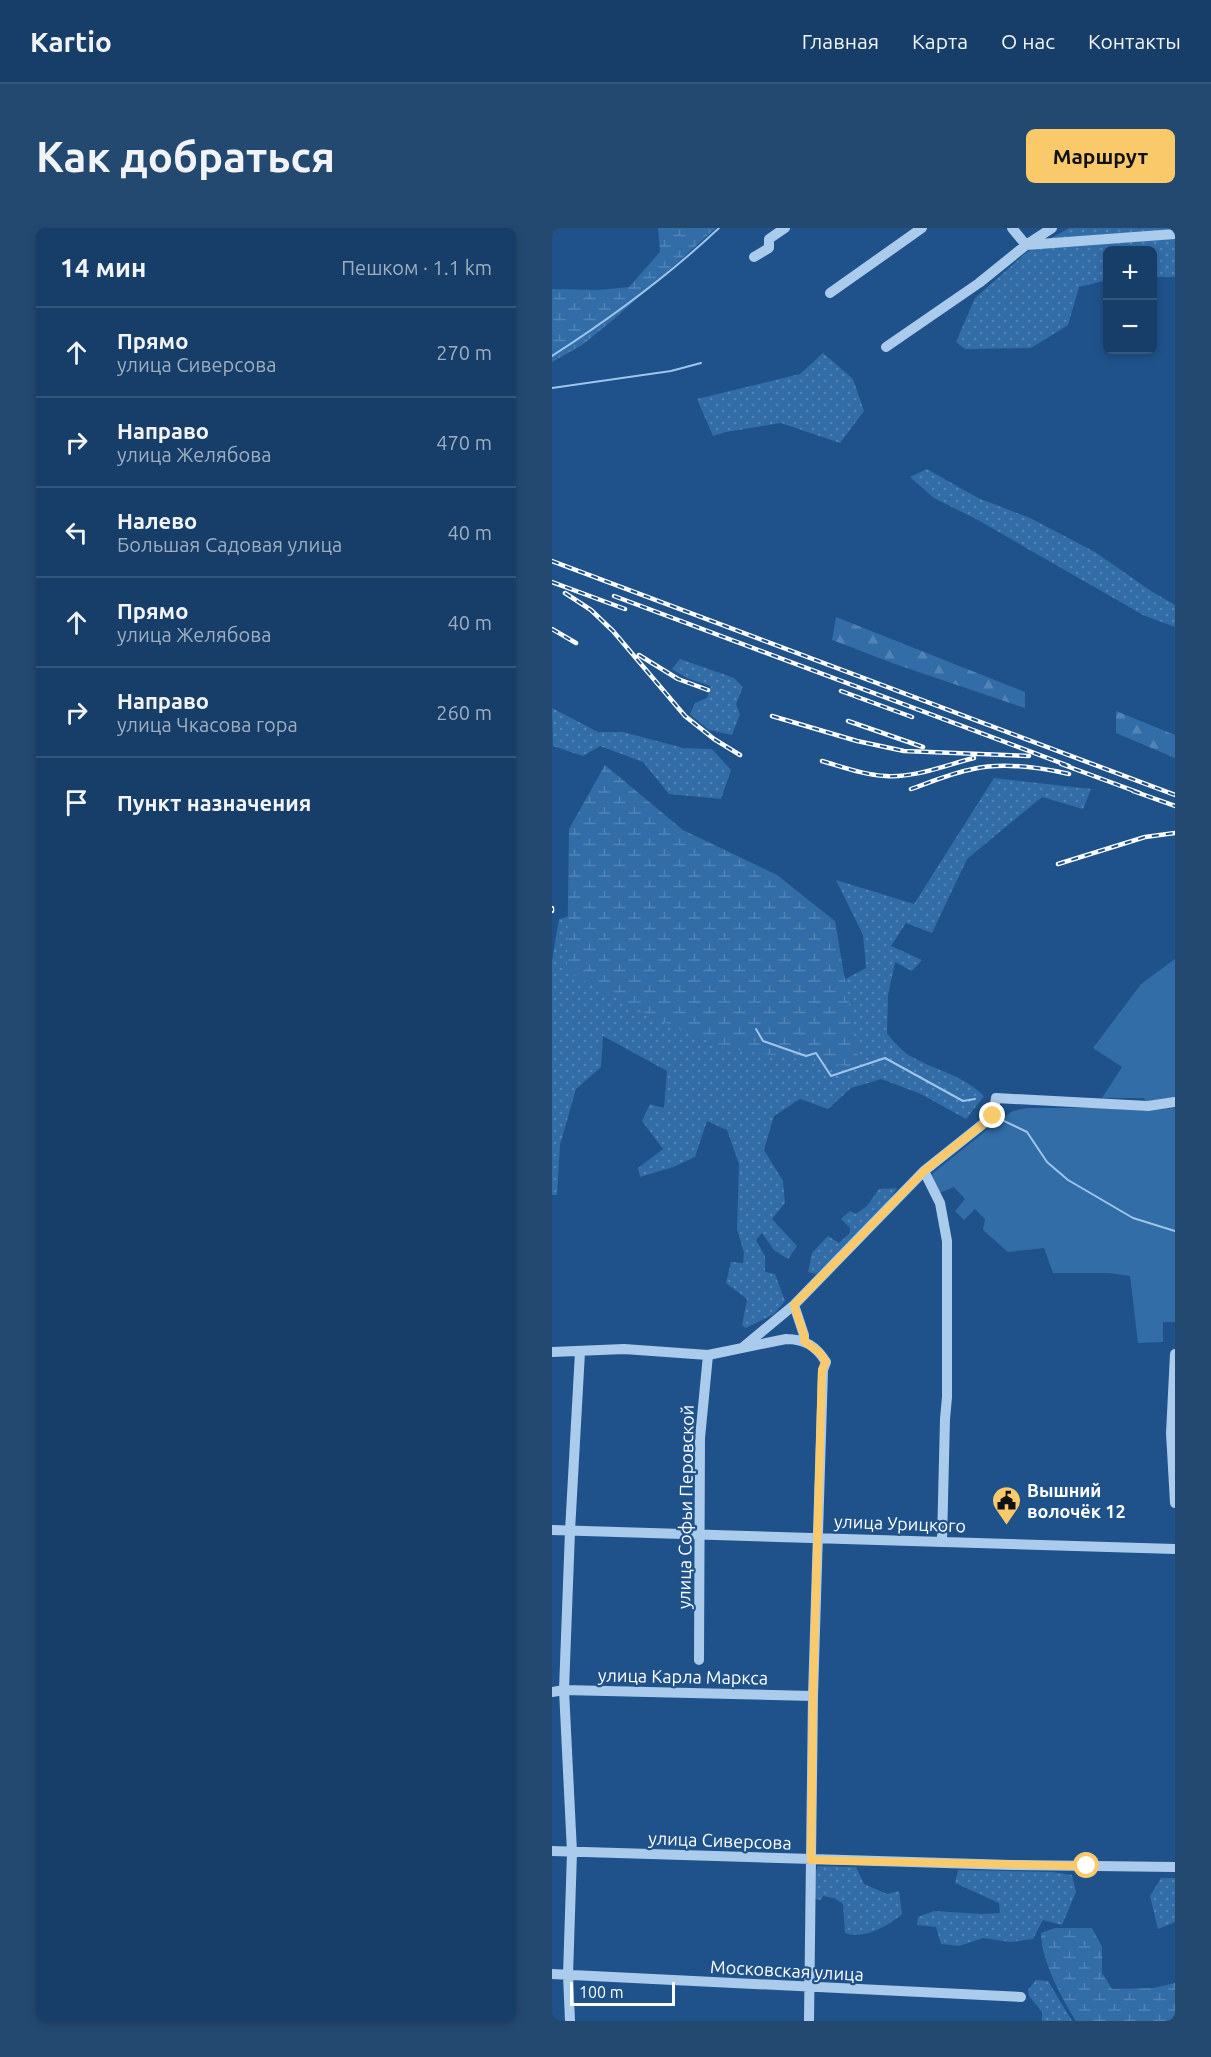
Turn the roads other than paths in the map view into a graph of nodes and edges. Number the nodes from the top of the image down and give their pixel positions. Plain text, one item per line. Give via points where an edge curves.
1 (785, 228) edge
2 (922, 228) edge
3 (1012, 228) edge
4 (1052, 228) edge
5 (1175, 234) edge
6 (1026, 245) junction
7 (754, 257) dead end
8 (830, 293) dead end
9 (886, 347) dead end
10 (1175, 1102) edge
11 (924, 1171) junction
12 (794, 1305) junction
13 (804, 1341) junction
14 (741, 1349) junction
15 (552, 1352) edge
16 (580, 1352) junction
17 (1175, 1354) edge
18 (708, 1355) junction
19 (1175, 1503) edge
20 (552, 1530) edge
21 (570, 1531) junction
22 (701, 1535) junction
23 (818, 1538) junction
24 (942, 1541) junction
25 (1175, 1549) edge
26 (699, 1660) dead end
27 (564, 1690) junction
28 (552, 1692) edge
29 (813, 1696) junction
30 (552, 1851) edge
31 (572, 1852) junction
32 (811, 1860) junction
33 (1175, 1867) edge
34 (552, 1974) edge
35 (568, 1975) junction
36 (810, 1988) junction
37 (1021, 1997) dead end
38 (570, 2021) edge
39 (809, 2021) edge

1 - 7 street
2 - 8 street
3 - 6 street
4 - 6 street
5 - 6 street
6 - 9 street via 979,283
10 - 11 street via 1148,1106 996,1098 993,1116
11 - 12 street
11 - 24 street via 940,1203 947,1241
12 - 13 street
12 - 14 street
13 - 14 street via 786,1339
13 - 23 street via 826,1362 822,1370
14 - 18 street
15 - 16 street
16 - 18 street via 624,1349
16 - 21 street
17 - 19 street via 1171,1433
18 - 22 street, улица Софьи Перовской via 700,1437
20 - 21 street, улица Урицкого
21 - 22 street, улица Урицкого
21 - 27 street
22 - 23 street, улица Урицкого
22 - 26 street, улица Софьи Перовской
23 - 24 street, улица Урицкого
23 - 29 street
24 - 25 street, улица Урицкого
27 - 28 street, улица Карла Маркса
27 - 29 street, улица Карла Маркса
27 - 31 street
29 - 32 street
30 - 31 street, улица Сиверсова
31 - 32 street, улица Сиверсова
31 - 35 street
32 - 33 street, улица Сиверсова
32 - 36 street
34 - 35 street, Московская улица
35 - 36 street, Московская улица
35 - 38 street
36 - 37 street, Московская улица
36 - 39 street

